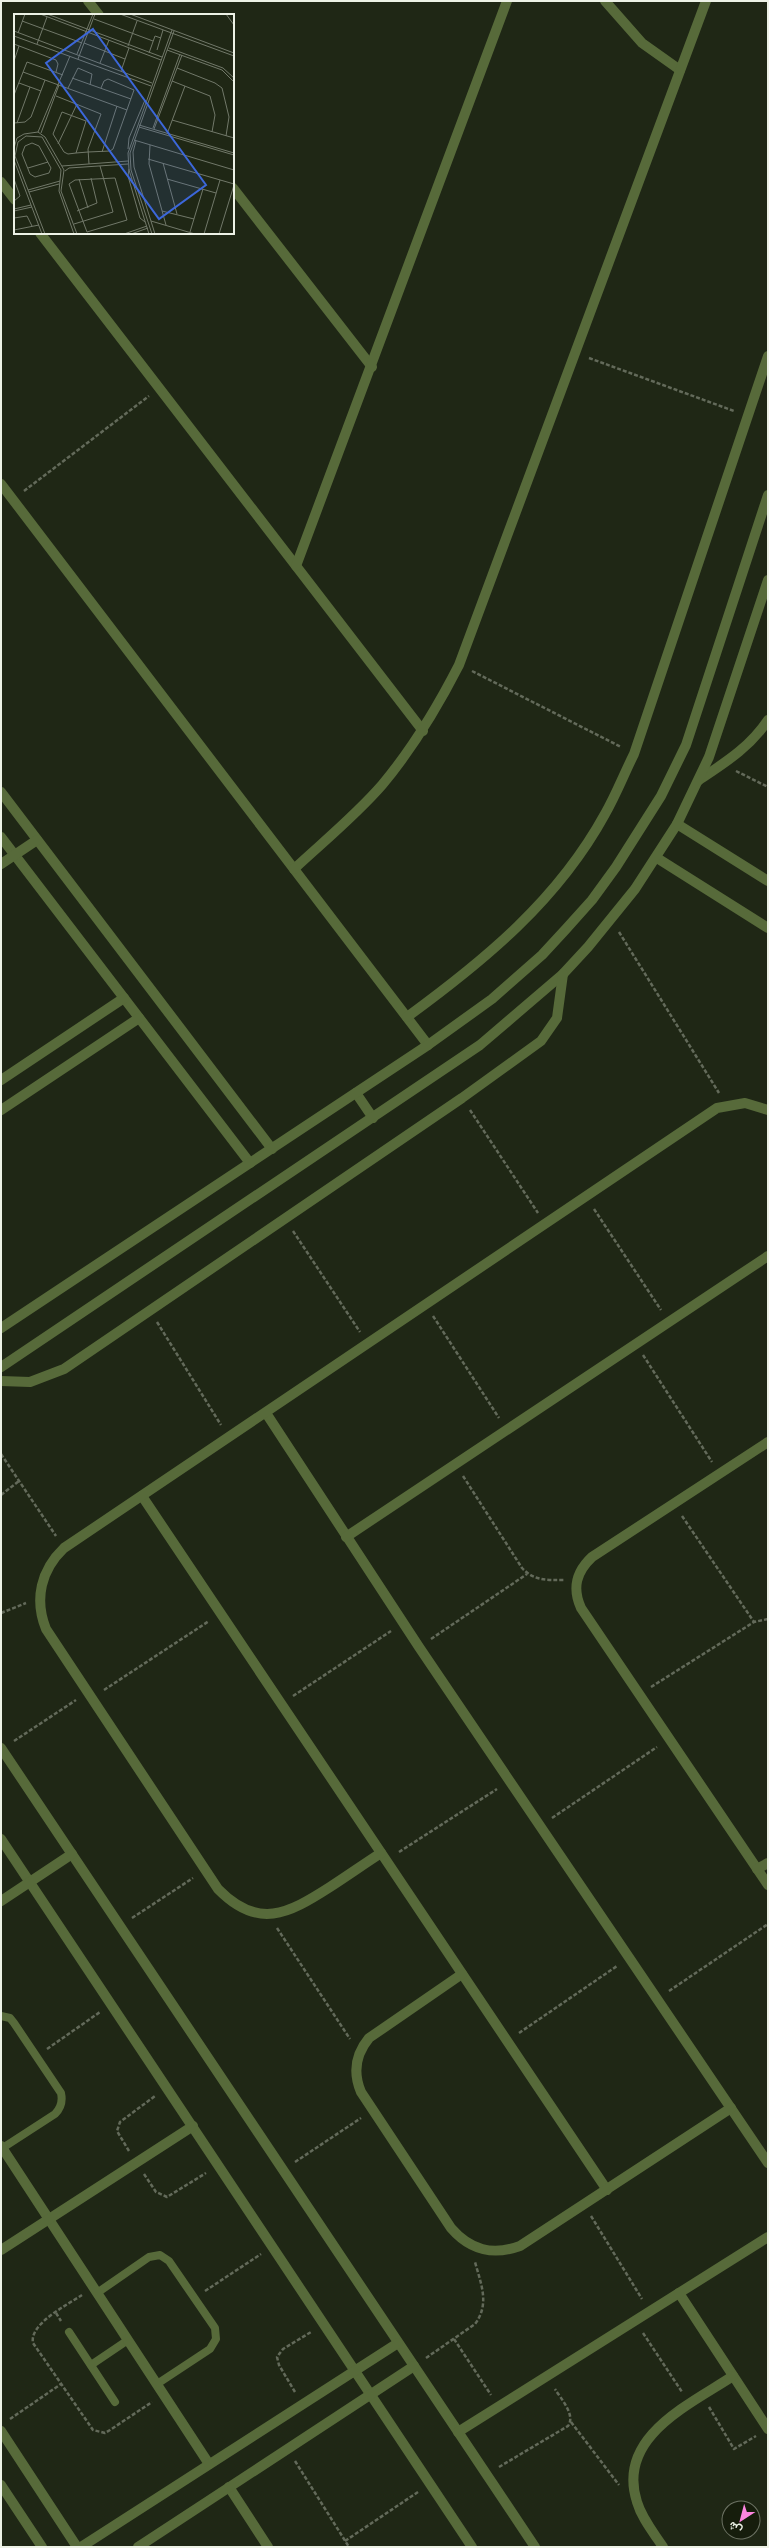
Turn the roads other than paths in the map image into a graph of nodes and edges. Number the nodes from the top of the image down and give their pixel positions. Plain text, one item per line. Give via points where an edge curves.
1 (88, 1) edge
2 (507, 1) edge
3 (605, 1) edge
4 (706, 1) edge
5 (98, 14) edge
6 (680, 70) junction
7 (1, 182) edge
8 (234, 189) edge
9 (14, 199) edge
10 (41, 234) edge
11 (768, 356) edge
12 (372, 367) junction
13 (1, 484) edge
14 (768, 495) edge
15 (296, 566) junction
16 (768, 580) edge
17 (768, 720) edge
18 (423, 730) junction
19 (700, 780) junction
20 (1, 792) edge
21 (677, 824) junction
22 (1, 837) edge
23 (37, 840) junction
24 (15, 855) junction
25 (657, 858) junction
26 (1, 864) edge
27 (294, 869) junction
28 (768, 881) edge
29 (768, 928) edge
30 (563, 974) junction
31 (124, 998) junction
32 (407, 1017) junction
33 (139, 1018) junction
34 (428, 1045) junction
35 (1, 1080) edge
36 (356, 1093) junction
37 (1, 1110) edge
38 (768, 1110) edge
39 (373, 1118) junction
40 (272, 1149) junction
41 (250, 1163) junction
42 (768, 1256) edge
43 (1, 1328) edge
44 (1, 1367) edge
45 (1, 1381) edge
46 (266, 1413) junction
47 (768, 1442) edge
48 (142, 1496) junction
49 (346, 1536) junction
50 (1, 1749) edge
51 (1, 1838) edge
52 (72, 1854) junction
53 (384, 1857) junction
54 (768, 1863) edge
55 (757, 1870) junction
56 (30, 1882) junction
57 (768, 1886) edge
58 (1, 1902) edge
59 (462, 1974) junction
60 (1, 2016) edge
61 (731, 2108) junction
62 (192, 2126) junction
63 (2, 2148) edge
64 (768, 2163) edge
65 (607, 2190) junction
66 (49, 2219) junction
67 (768, 2237) edge
68 (1, 2250) edge
69 (97, 2293) junction
70 (679, 2293) junction
71 (68, 2332) dead end
72 (128, 2340) junction
73 (398, 2343) junction
74 (91, 2365) junction
75 (414, 2366) junction
76 (355, 2371) junction
77 (733, 2376) junction
78 (157, 2384) junction
79 (371, 2394) junction
80 (115, 2402) dead end
81 (768, 2429) edge
82 (1, 2431) edge
83 (458, 2432) junction
84 (209, 2464) junction
85 (1, 2485) edge
86 (229, 2487) junction
87 (42, 2547) edge
88 (77, 2547) edge
89 (81, 2547) edge
90 (138, 2547) edge
91 (268, 2547) edge
92 (472, 2547) edge
93 (535, 2547) edge
94 (663, 2547) edge

1 - 5 street
2 - 12 street
3 - 6 street via 642,43
4 - 6 street
6 - 18 street via 459,665
7 - 9 street
8 - 12 street
10 - 15 street
11 - 32 street via 634,754 605,814 568,871 525,921 462,976
12 - 15 street
13 - 27 street
14 - 34 street via 686,745 661,796 592,900 542,955 497,994
15 - 18 street
16 - 19 street
17 - 19 street via 756,738
18 - 27 street via 381,786
19 - 21 street
20 - 23 street
21 - 25 street
21 - 28 street
22 - 24 street
23 - 24 street
23 - 40 street
24 - 26 street
24 - 31 street
25 - 29 street
25 - 30 street via 612,920
27 - 32 street
30 - 39 street via 480,1045
30 - 45 street via 559,1009 547,1034 462,1098 53,1375 30,1382
31 - 33 street
31 - 35 street
32 - 34 street
33 - 37 street
33 - 41 street
34 - 36 street
36 - 39 street
36 - 40 street
38 - 46 street via 745,1103 717,1108
39 - 44 street
40 - 41 street
41 - 43 street
42 - 49 street
46 - 48 street
46 - 49 street
47 - 55 street via 592,1558 582,1568 576,1580 576,1594 581,1608
48 - 53 street
48 - 53 street via 56,1556 44,1575 39,1597 42,1619 89,1695 206,1870 228,1899 240,1907 267,1914 290,1911
49 - 61 street
50 - 52 street
51 - 56 street
52 - 56 street
52 - 73 street
53 - 59 street
54 - 55 street
55 - 57 street
56 - 58 street
56 - 62 street
59 - 65 street
59 - 65 street via 375,2033 360,2053 356,2073 357,2082 373,2110 451,2228 470,2245 495,2252 514,2248
60 - 63 lane via 10,2018 61,2093 62,2104 55,2114
61 - 64 street
61 - 65 street
62 - 66 street
62 - 76 street
63 - 66 street
66 - 68 street
66 - 69 street
67 - 70 street
69 - 72 street
69 - 78 lane via 149,2257 160,2255 169,2261 216,2328 216,2339 210,2349
70 - 77 street
70 - 83 street
71 - 74 lane
72 - 74 lane
72 - 78 street
73 - 75 street
73 - 76 street
74 - 80 lane
75 - 79 street
75 - 83 street
76 - 79 street
76 - 84 street
77 - 81 street
77 - 94 street via 657,2427 648,2437 636,2462 634,2490 637,2503
78 - 84 street
79 - 86 street
79 - 92 street
82 - 88 street
83 - 93 street
84 - 89 street
85 - 87 street
86 - 90 street
86 - 91 street

